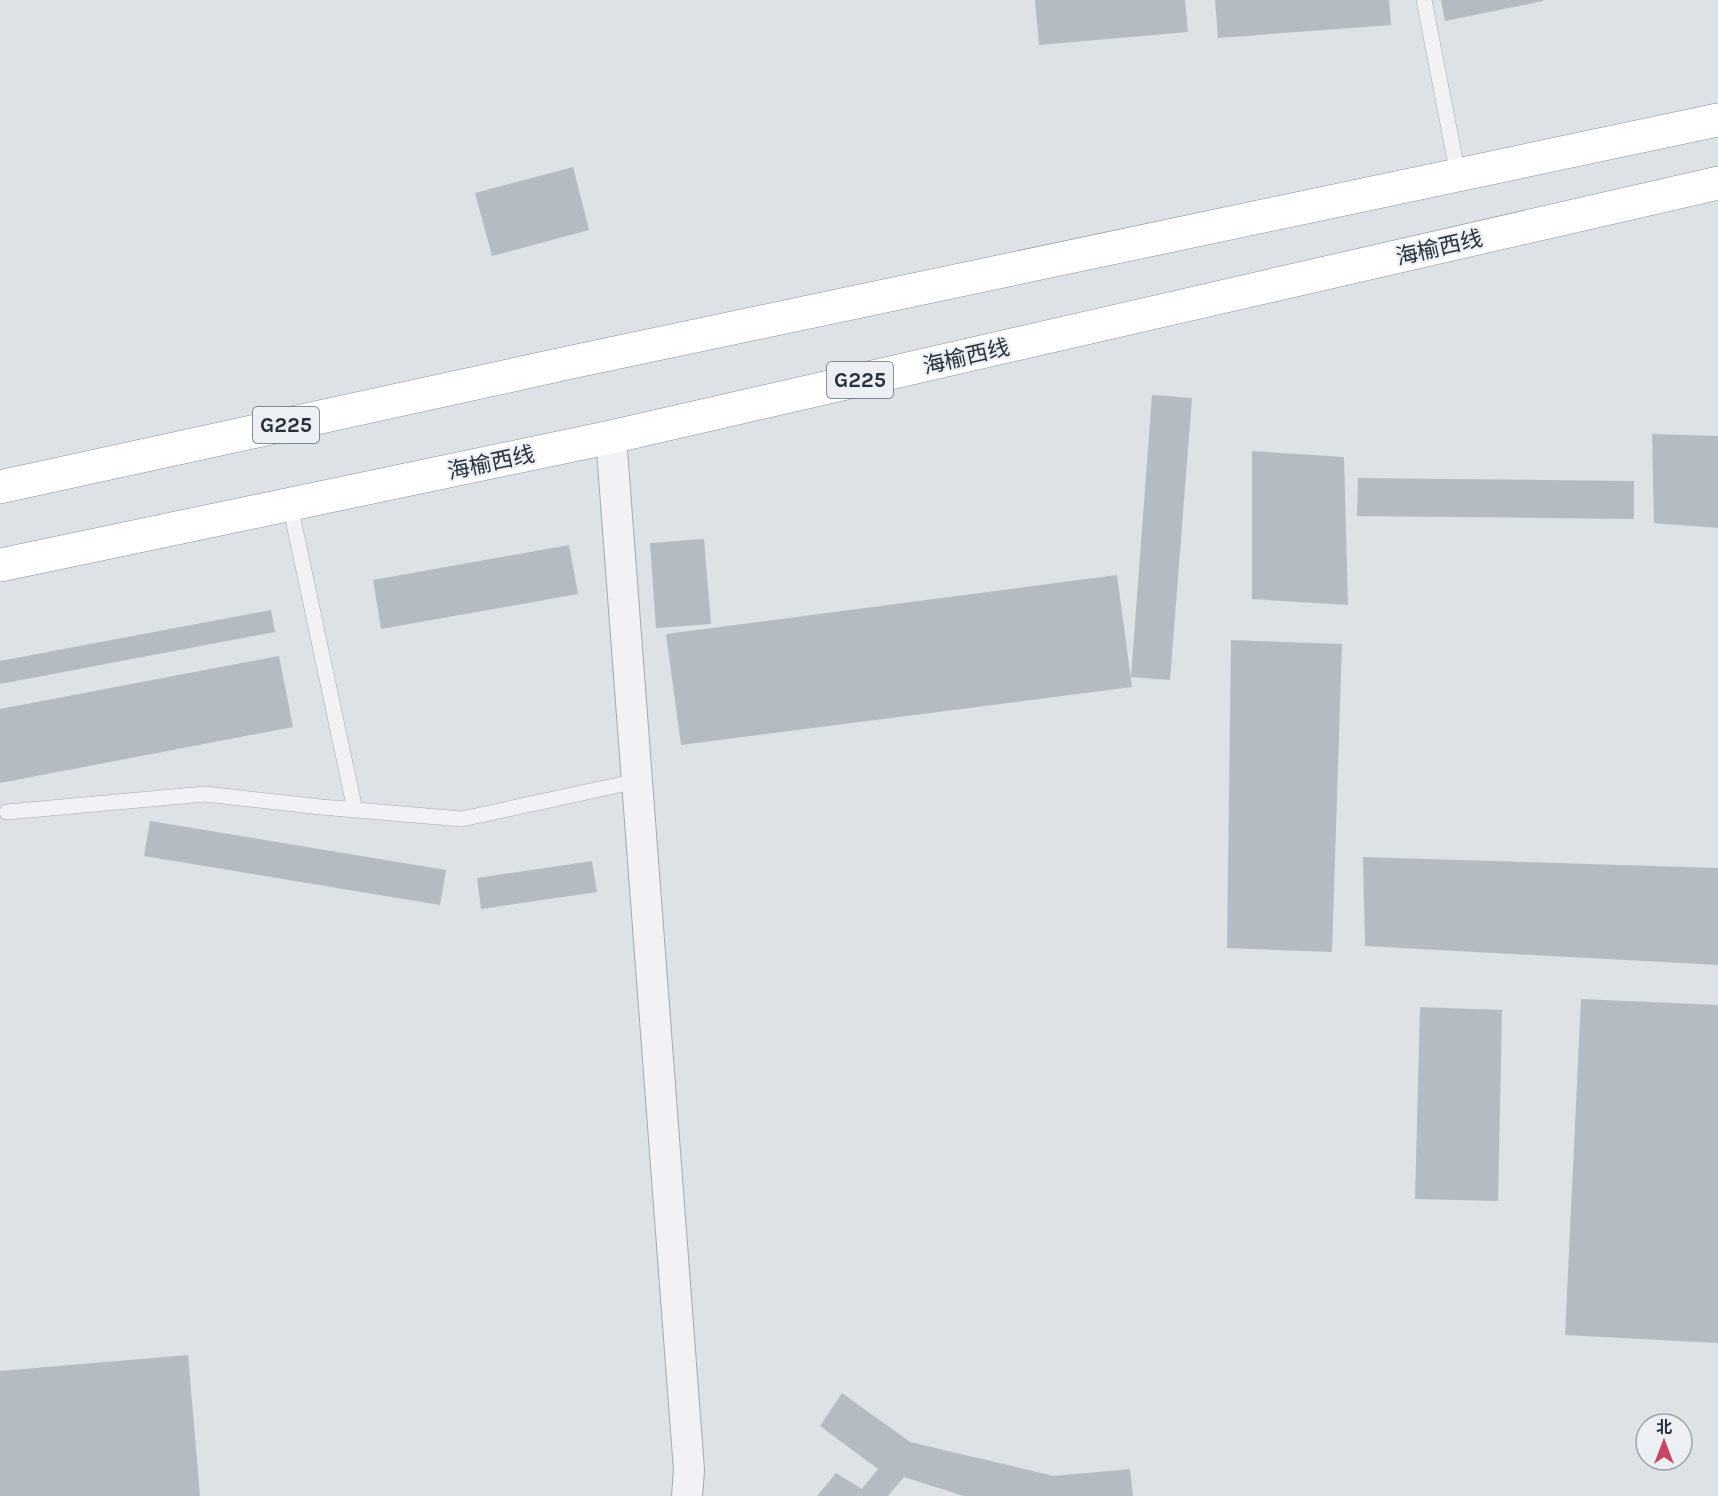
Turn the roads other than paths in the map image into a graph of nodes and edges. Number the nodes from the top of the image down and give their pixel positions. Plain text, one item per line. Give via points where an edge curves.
1 (1424, 0) edge
2 (1718, 120) edge
3 (1458, 175) junction
4 (1718, 183) edge
5 (611, 437) junction
6 (0, 487) edge
7 (290, 505) junction
8 (0, 565) edge
9 (637, 781) junction
10 (356, 810) junction
11 (7, 812) dead end
12 (687, 1496) edge

1 - 3 lane
2 - 3 highway, G225
3 - 6 highway, G225
4 - 5 highway, 海榆西线 / G225
5 - 7 highway, 海榆西线 / G225
5 - 9 street
7 - 8 highway, 海榆西线 / G225
7 - 10 lane
9 - 10 lane via 462,819
9 - 12 street via 689,1470
10 - 11 lane via 205,794

